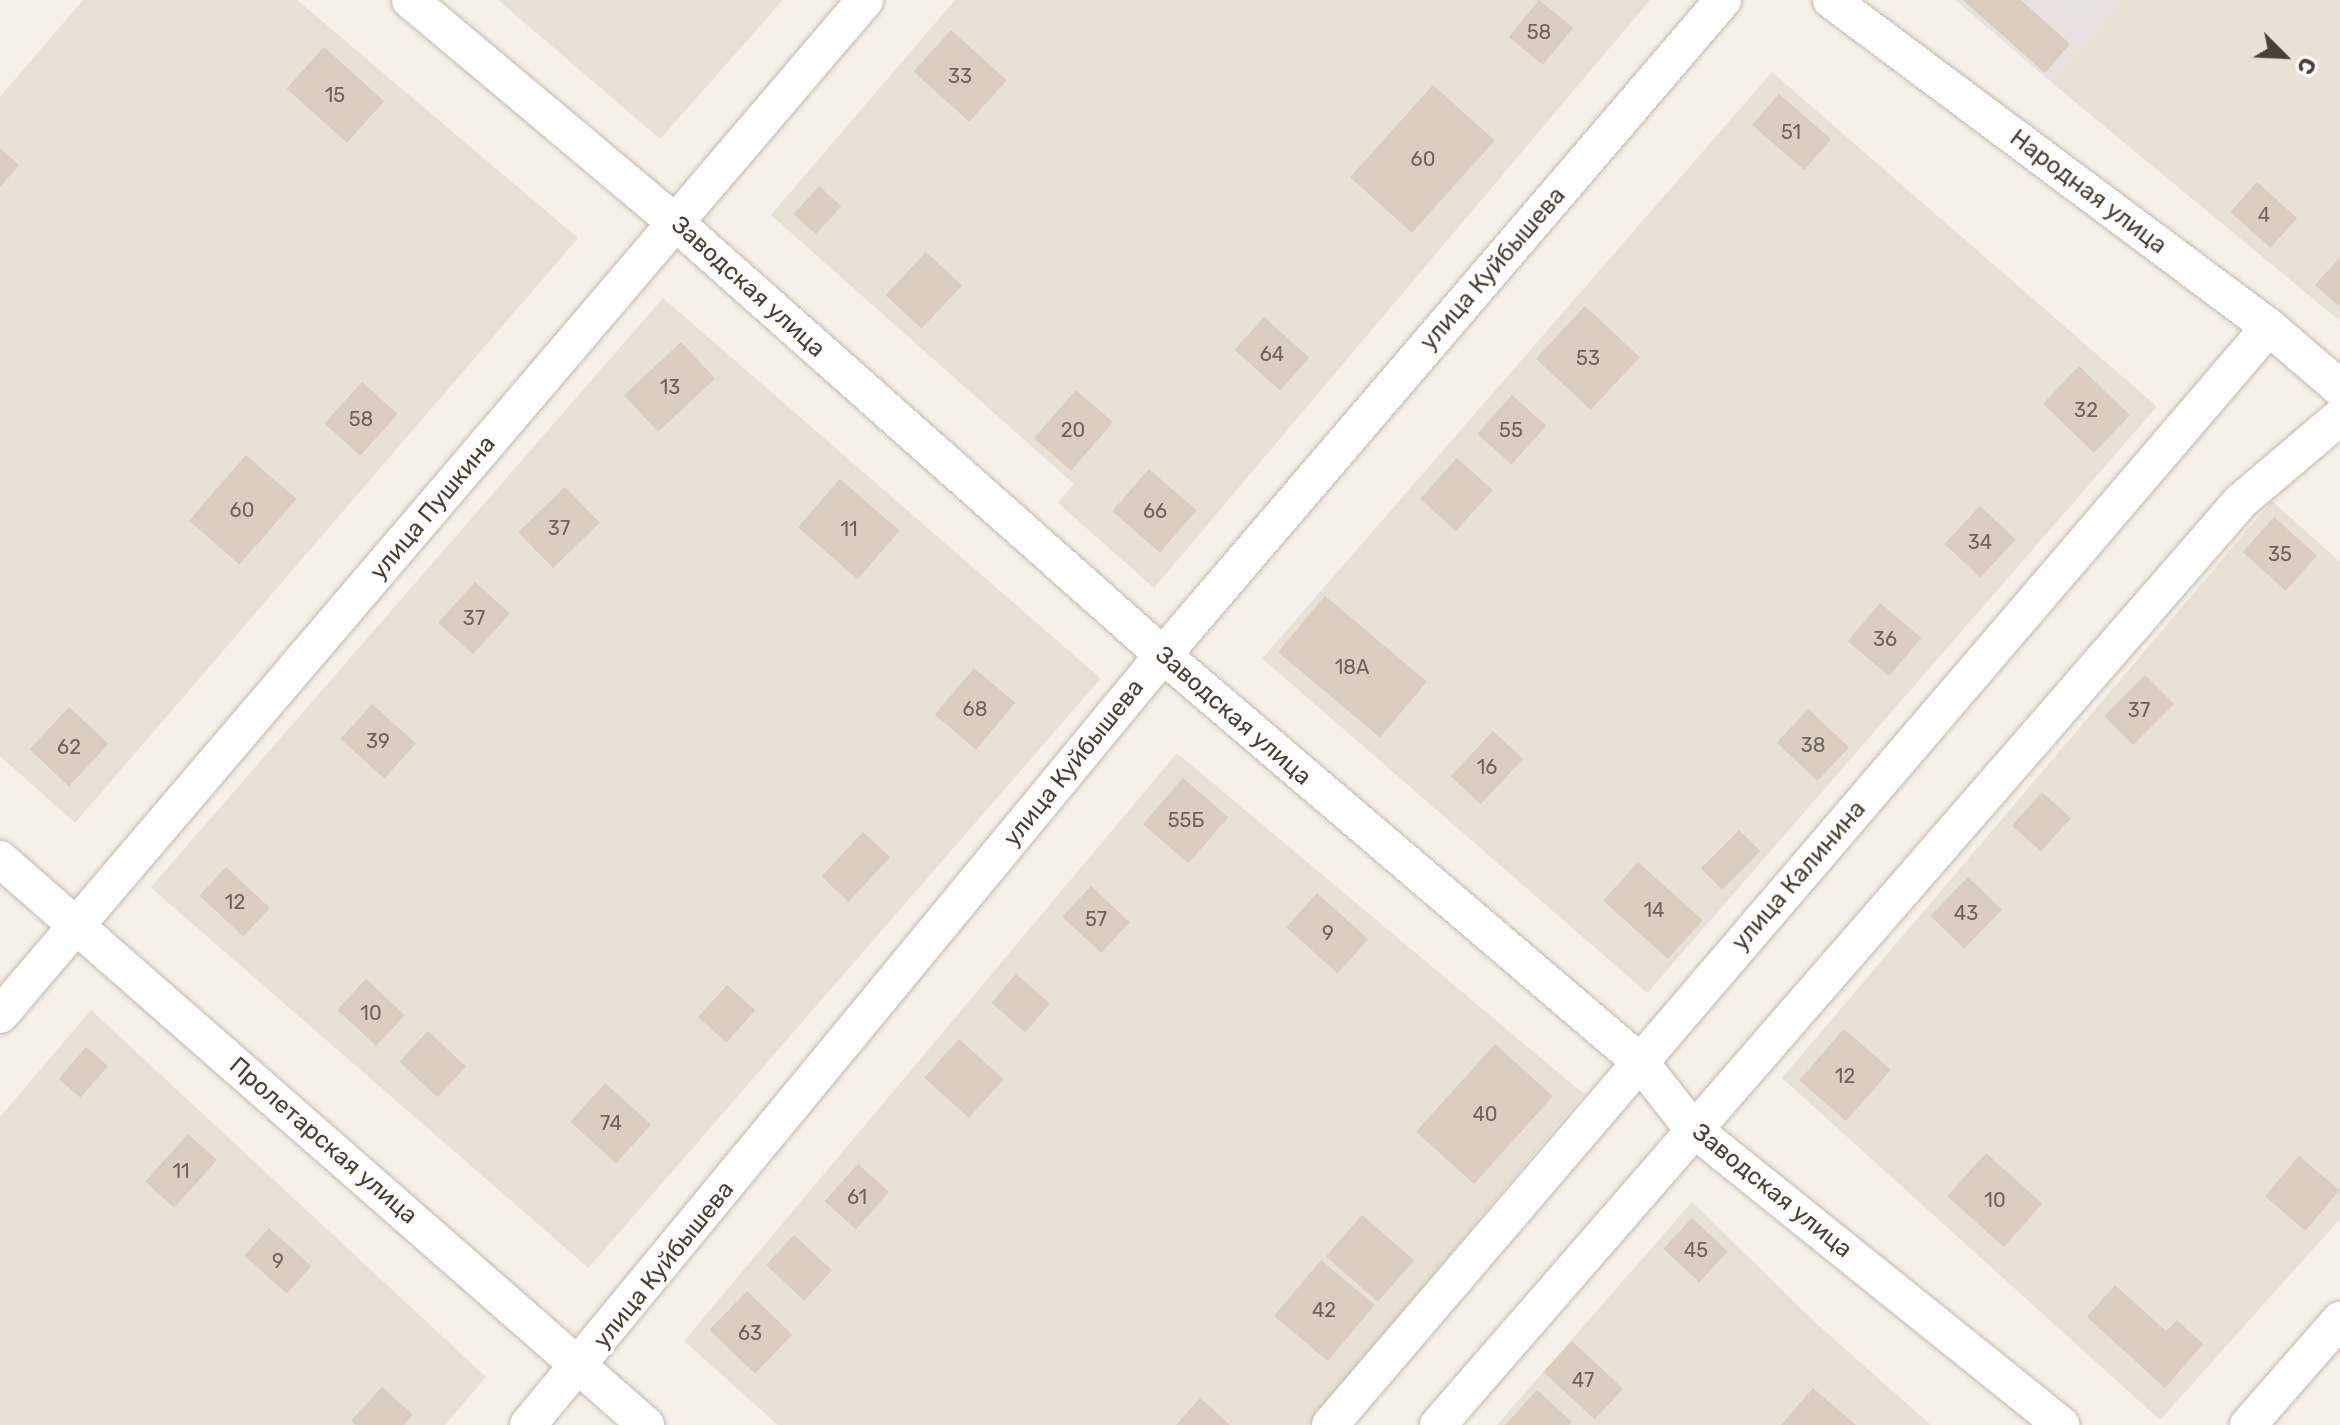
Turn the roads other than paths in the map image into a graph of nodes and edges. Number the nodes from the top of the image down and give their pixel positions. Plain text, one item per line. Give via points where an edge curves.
1 (410, 0) edge
2 (865, 0) edge
3 (1723, 0) edge
4 (1831, 0) edge
5 (676, 223) junction
6 (2269, 327) junction
7 (2340, 388) edge
8 (2340, 417) edge
9 (1163, 655) junction
10 (0, 859) edge
11 (77, 927) junction
12 (0, 1015) edge
13 (1640, 1062) junction
14 (1692, 1128) junction
15 (2340, 1320) edge
16 (582, 1365) junction
17 (528, 1425) edge
18 (646, 1425) edge
19 (1330, 1425) edge
20 (1438, 1425) edge
21 (2061, 1425) edge
22 (2248, 1425) edge

1 - 5 street, Заводская улица
2 - 5 street, улица Пушкина
3 - 9 street, улица Куйбышева
4 - 6 street, Народная улица
5 - 9 street, Заводская улица
5 - 11 street, улица Пушкина
6 - 7 street, Народная улица
6 - 13 street, улица Калинина
8 - 14 street via 2240,502
9 - 13 street, Заводская улица
9 - 16 street, улица Куйбышева
10 - 11 street, Пролетарская улица
11 - 12 street, улица Пушкина
11 - 16 street, Пролетарская улица
13 - 14 street, Заводская улица
13 - 19 street, улица Калинина
14 - 20 street
14 - 21 street, Заводская улица
15 - 22 street
16 - 17 street, улица Куйбышева
16 - 18 street, Пролетарская улица

